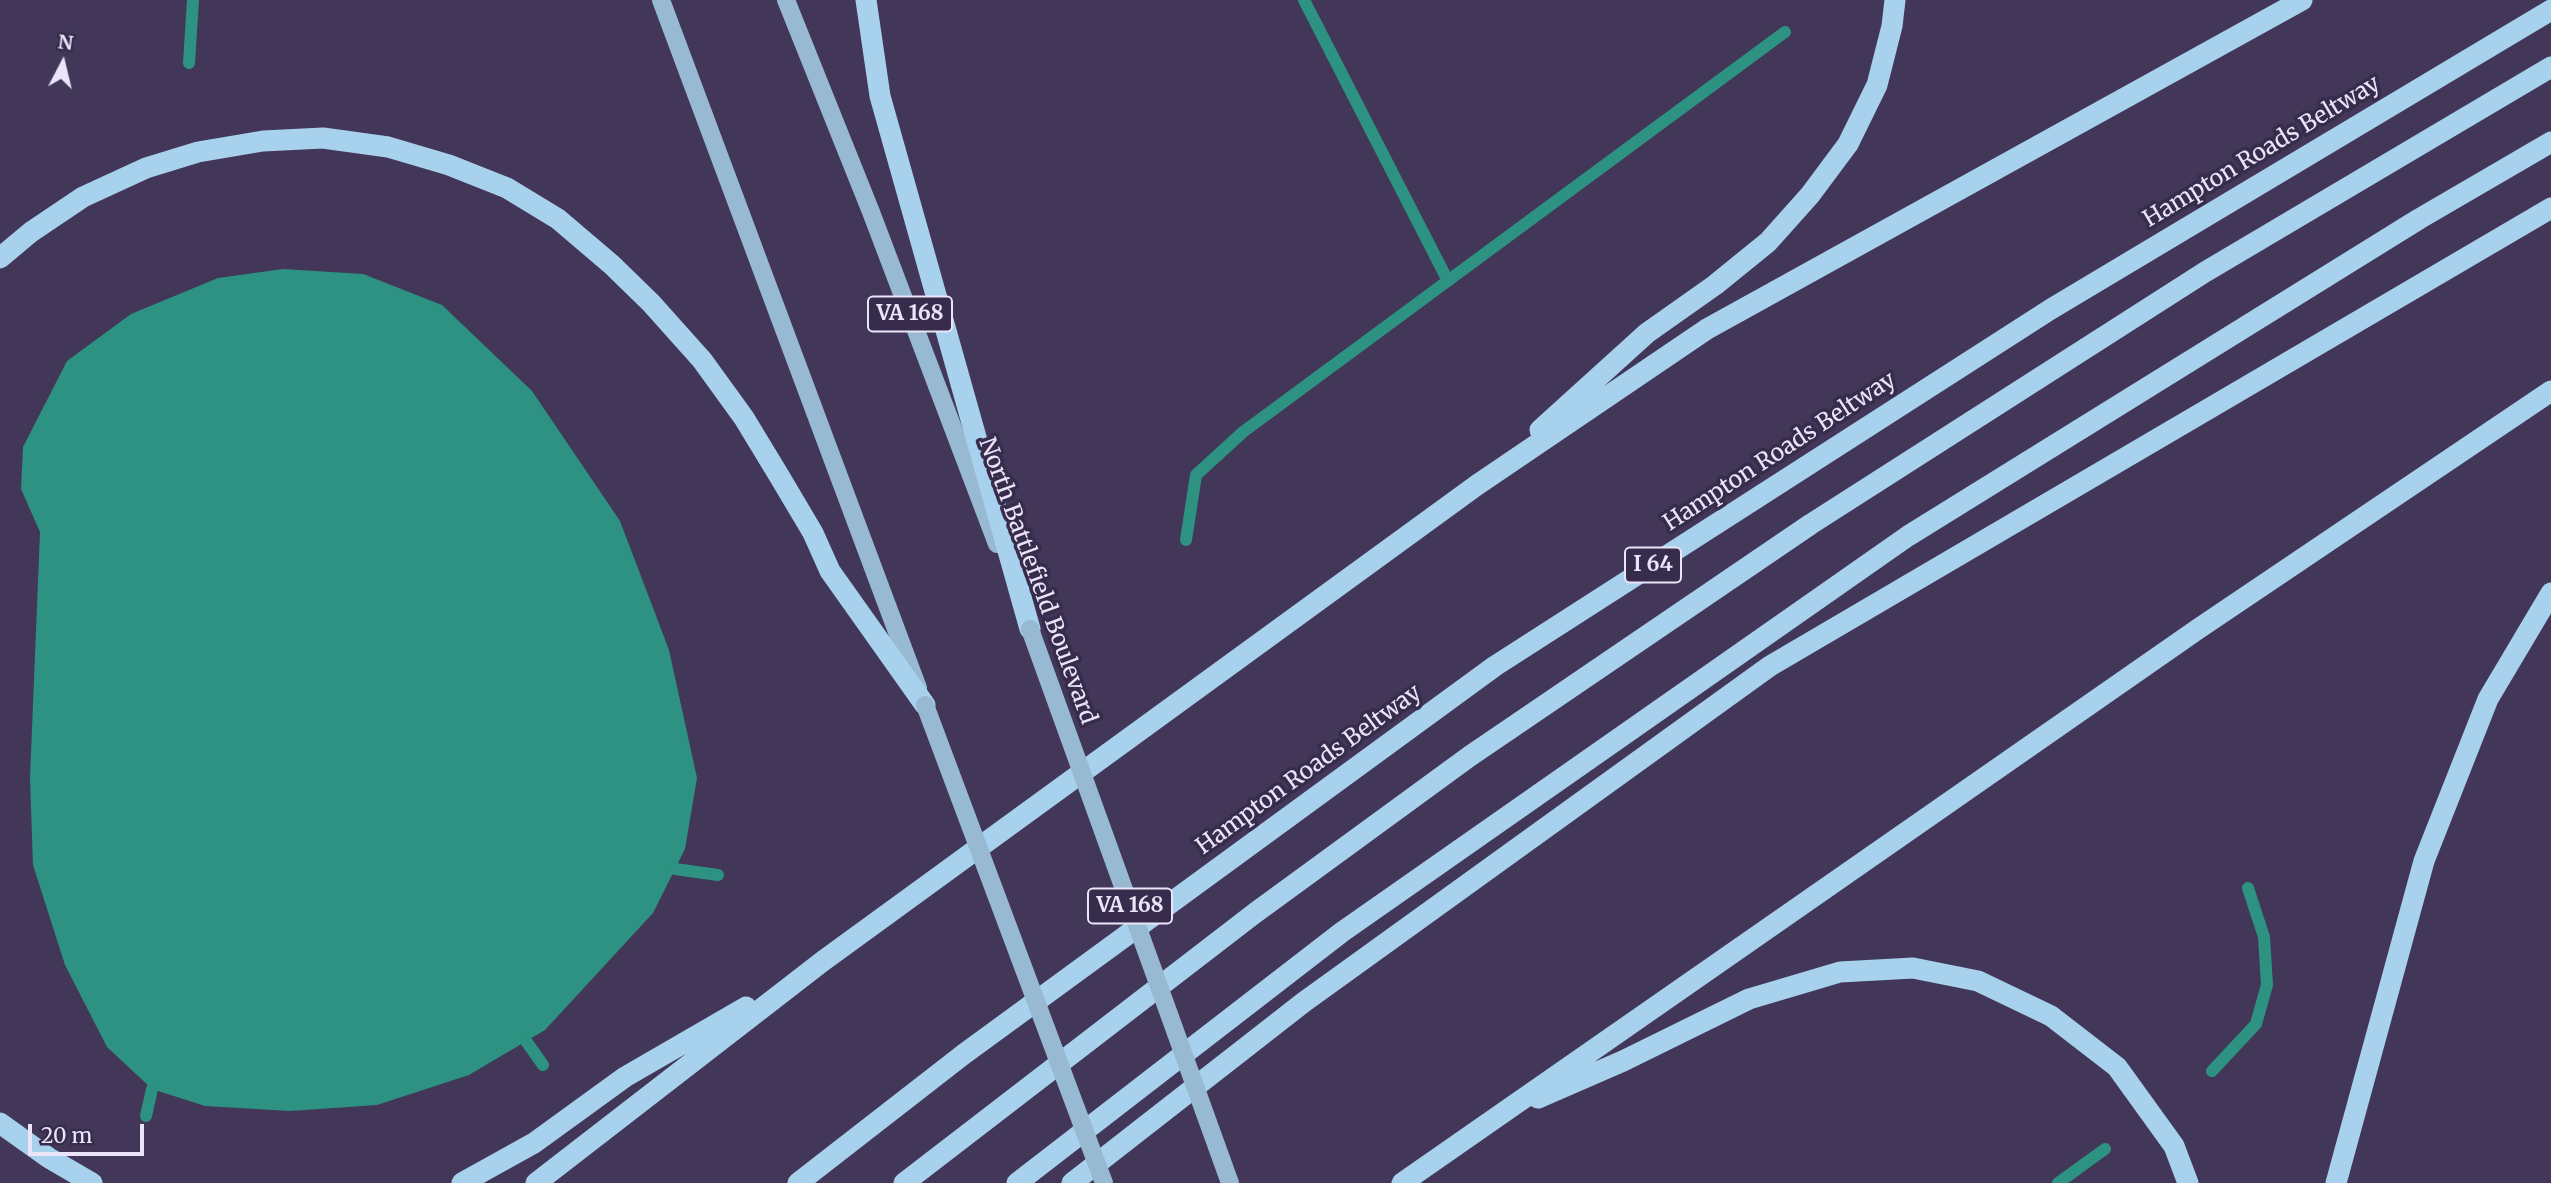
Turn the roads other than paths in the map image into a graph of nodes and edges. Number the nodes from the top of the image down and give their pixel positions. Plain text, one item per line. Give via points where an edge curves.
1 (661, 0) edge
2 (786, 0) edge
3 (866, 0) edge
4 (1895, 0) edge
5 (2302, 0) edge
6 (2551, 9) edge
7 (2551, 66) edge
8 (2551, 142) edge
9 (2551, 208) edge
10 (0, 258) edge
11 (2551, 391) edge
12 (1478, 485) junction
13 (2551, 593) edge
14 (1030, 629) junction
15 (925, 705) junction
16 (823, 961) junction
17 (1491, 1119) junction
18 (0, 1123) edge
19 (93, 1183) edge
20 (462, 1183) edge
21 (536, 1183) edge
22 (798, 1183) edge
23 (904, 1183) edge
24 (1017, 1183) edge
25 (1072, 1183) edge
26 (1104, 1183) edge
27 (1230, 1183) edge
28 (1402, 1183) edge
29 (2188, 1183) edge
30 (2336, 1183) edge

1 - 15 main road
2 - 14 main road, North Battlefield Boulevard / VA 168
3 - 14 highway via 890,135
4 - 12 highway via 1877,85 1848,144 1810,195 1768,242 1647,334
5 - 12 highway via 1707,329
6 - 22 highway, Hampton Roads Beltway / I 64 via 2051,309 1496,666 964,1054
7 - 23 highway via 2205,272 1743,570 1469,756
8 - 24 highway via 1908,536 1342,932
9 - 25 highway via 1770,666 1304,1002
10 - 15 highway via 83,197 146,168 198,152 263,141 323,138 387,147 507,188 558,219 612,265 702,360 744,418 830,570
11 - 17 highway via 2198,629
12 - 16 highway
13 - 30 highway via 2488,699 2424,861
14 - 27 main road, North Battlefield Boulevard / VA 168, bridge
15 - 26 main road, bridge
16 - 20 highway via 625,1077 534,1143
16 - 21 highway
17 - 28 highway
17 - 29 highway via 1749,999 1840,972 1913,968 1978,981 2051,1016 2117,1067 2174,1146
18 - 19 highway

